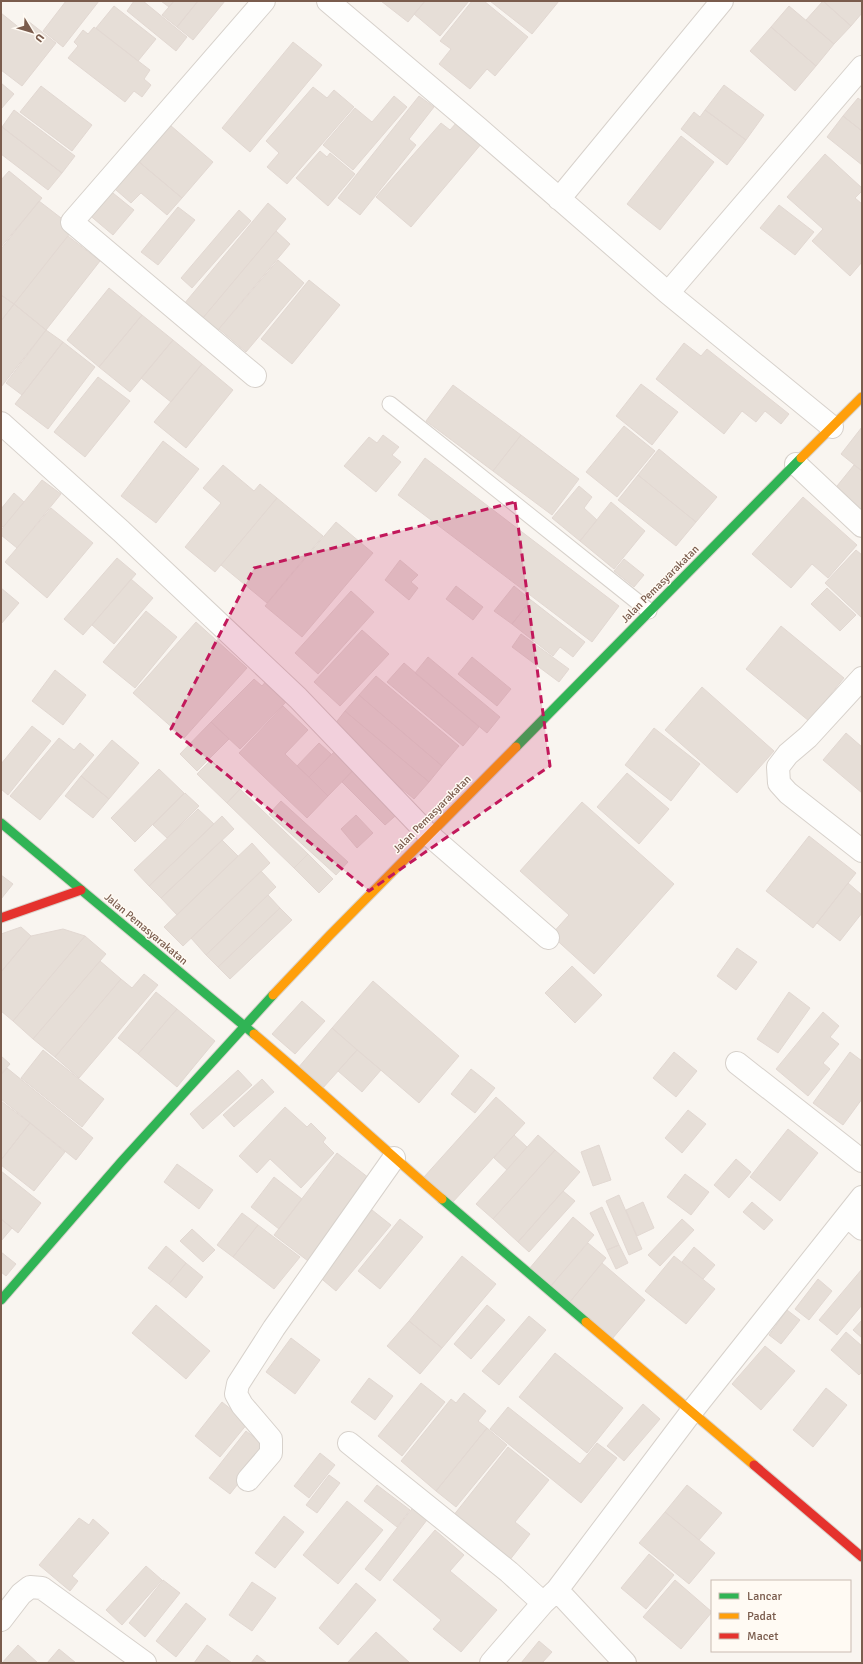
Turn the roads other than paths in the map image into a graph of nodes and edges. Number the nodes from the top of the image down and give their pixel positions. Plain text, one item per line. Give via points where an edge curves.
1 (264, 1) edge
2 (328, 1) edge
3 (722, 1) edge
4 (862, 67) edge
5 (560, 199) junction
6 (668, 293) junction
7 (255, 376) dead end
8 (860, 403) edge
9 (390, 404) dead end
10 (1, 422) edge
11 (832, 427) junction
12 (796, 464) junction
13 (862, 526) edge
14 (649, 611) junction
15 (862, 678) edge
16 (1, 823) edge
17 (428, 834) junction
18 (862, 851) edge
19 (81, 890) junction
20 (1, 918) edge
21 (548, 938) dead end
22 (244, 1026) junction
23 (737, 1063) dead end
24 (394, 1158) junction
25 (862, 1161) edge
26 (862, 1197) edge
27 (854, 1222) edge
28 (1, 1300) edge
29 (692, 1411) junction
30 (349, 1444) dead end
31 (248, 1480) dead end
32 (862, 1557) edge
33 (550, 1597) junction
34 (1, 1620) edge
35 (145, 1663) edge
36 (491, 1663) edge
37 (625, 1663) edge

1 - 7 street via 72,222
2 - 5 street
3 - 5 street
4 - 6 street
5 - 6 street
6 - 11 street
8 - 11 street, Jalan Pemasyarakatan
9 - 14 lane
10 - 17 street via 298,698
11 - 12 street, Jalan Pemasyarakatan
12 - 13 street
12 - 14 street, Jalan Pemasyarakatan
14 - 17 street, Jalan Pemasyarakatan
15 - 18 street via 778,766 779,783 788,793
16 - 19 street, Jalan Pemasyarakatan
17 - 21 street
17 - 22 street, Jalan Pemasyarakatan
19 - 20 street
19 - 22 street, Jalan Pemasyarakatan
22 - 24 street via 312,1083
22 - 28 street
23 - 25 street
24 - 29 street
24 - 31 street via 274,1328 238,1384 236,1394 242,1406 271,1440 271,1453
26 - 27 street
27 - 29 street
29 - 32 street
29 - 33 street
30 - 33 street via 509,1572
33 - 36 street
33 - 37 street
34 - 35 street via 30,1587 42,1588

